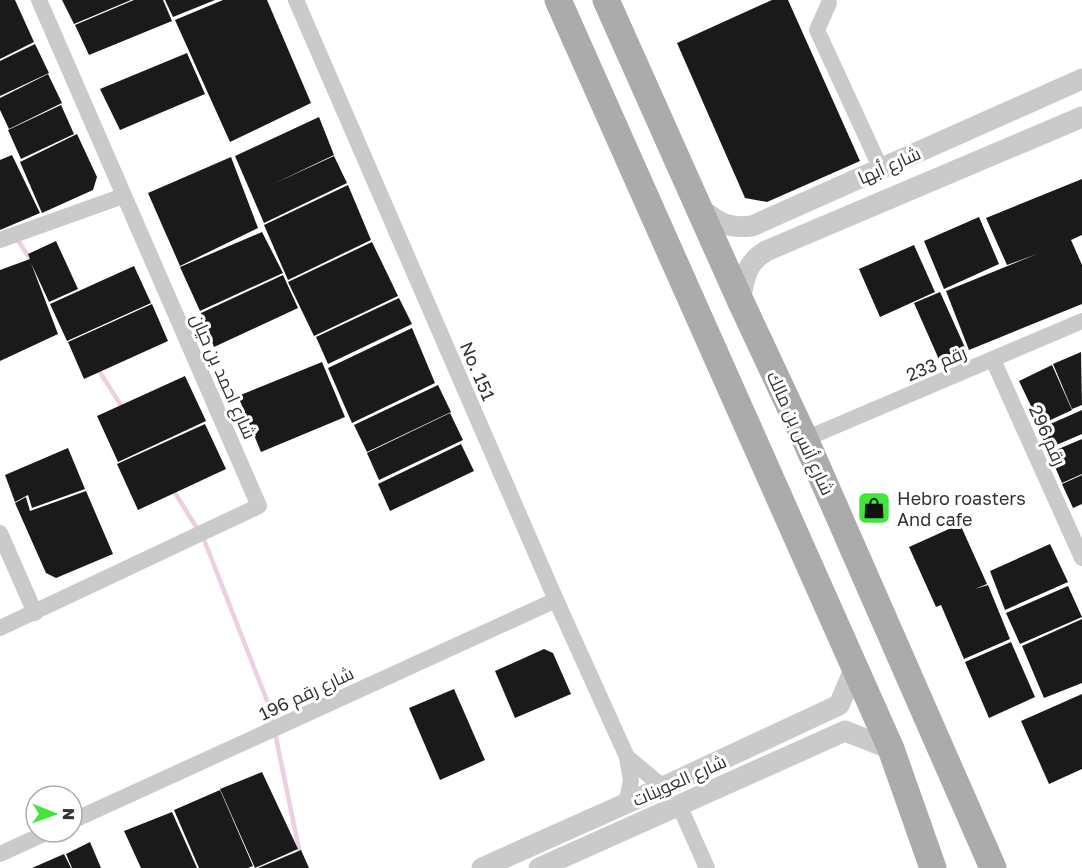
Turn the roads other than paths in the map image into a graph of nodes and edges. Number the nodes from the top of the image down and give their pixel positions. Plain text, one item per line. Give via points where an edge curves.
1 (39, 0) edge
2 (296, 0) edge
3 (558, 0) edge
4 (606, 0) edge
5 (831, 1) edge
6 (1082, 79) edge
7 (1018, 108) junction
8 (1082, 117) edge
9 (1032, 139) junction
10 (881, 169) junction
11 (123, 196) junction
12 (696, 205) junction
13 (776, 216) junction
14 (0, 240) edge
15 (788, 243) junction
16 (740, 300) junction
17 (1082, 321) edge
18 (993, 360) junction
19 (805, 439) junction
20 (1075, 523) edge
21 (0, 533) edge
22 (1082, 558) edge
23 (556, 600) junction
24 (35, 613) junction
25 (0, 628) edge
26 (854, 670) junction
27 (782, 733) junction
28 (891, 749) junction
29 (796, 754) junction
30 (627, 757) junction
31 (663, 787) junction
32 (626, 804) junction
33 (680, 805) junction
34 (84, 816) edge
35 (24, 843) edge
36 (0, 854) edge
37 (482, 868) edge
38 (539, 868) edge
39 (707, 868) edge
40 (933, 868) edge
41 (993, 868) edge

1 - 11 street, شارع احمد بن حيان
2 - 23 street, No. 151
3 - 26 main road
4 - 12 main road, شارع أنس بن مالك
5 - 10 street via 817,30
6 - 7 street, شارع أبها
7 - 9 street
7 - 10 street, شارع أبها
8 - 9 street, شارع أبها
9 - 15 street, شارع أبها
10 - 13 street, شارع أبها
11 - 14 street
11 - 24 street, شارع احمد بن حيان via 259,506
12 - 13 street, شارع أبها via 722,224 738,227
12 - 16 main road, شارع أنس بن مالك
13 - 15 street
15 - 16 street, شارع أبها via 754,258
16 - 19 main road, شارع أنس بن مالك
17 - 18 street, رقم 233
18 - 19 street, رقم 233
18 - 20 street, رقم 296
19 - 41 main road, شارع أنس بن مالك
20 - 22 street, رقم 296
21 - 24 street
23 - 30 street, No. 151
23 - 34 street, شارع رقم 196
24 - 25 street, شارع احمد بن حيان
26 - 27 street, شارع العوينات via 839,705
26 - 28 main road
27 - 29 street via 800,729 810,732 810,741
27 - 31 street, شارع العوينات
28 - 29 street, شارع العوينات via 845,731
28 - 40 main road
29 - 33 street, شارع العوينات
30 - 31 street, No. 151
30 - 32 street, No. 151 via 631,781
31 - 32 street, شارع العوينات
32 - 37 street, شارع العوينات
33 - 38 street, شارع العوينات
33 - 39 street
35 - 36 street

